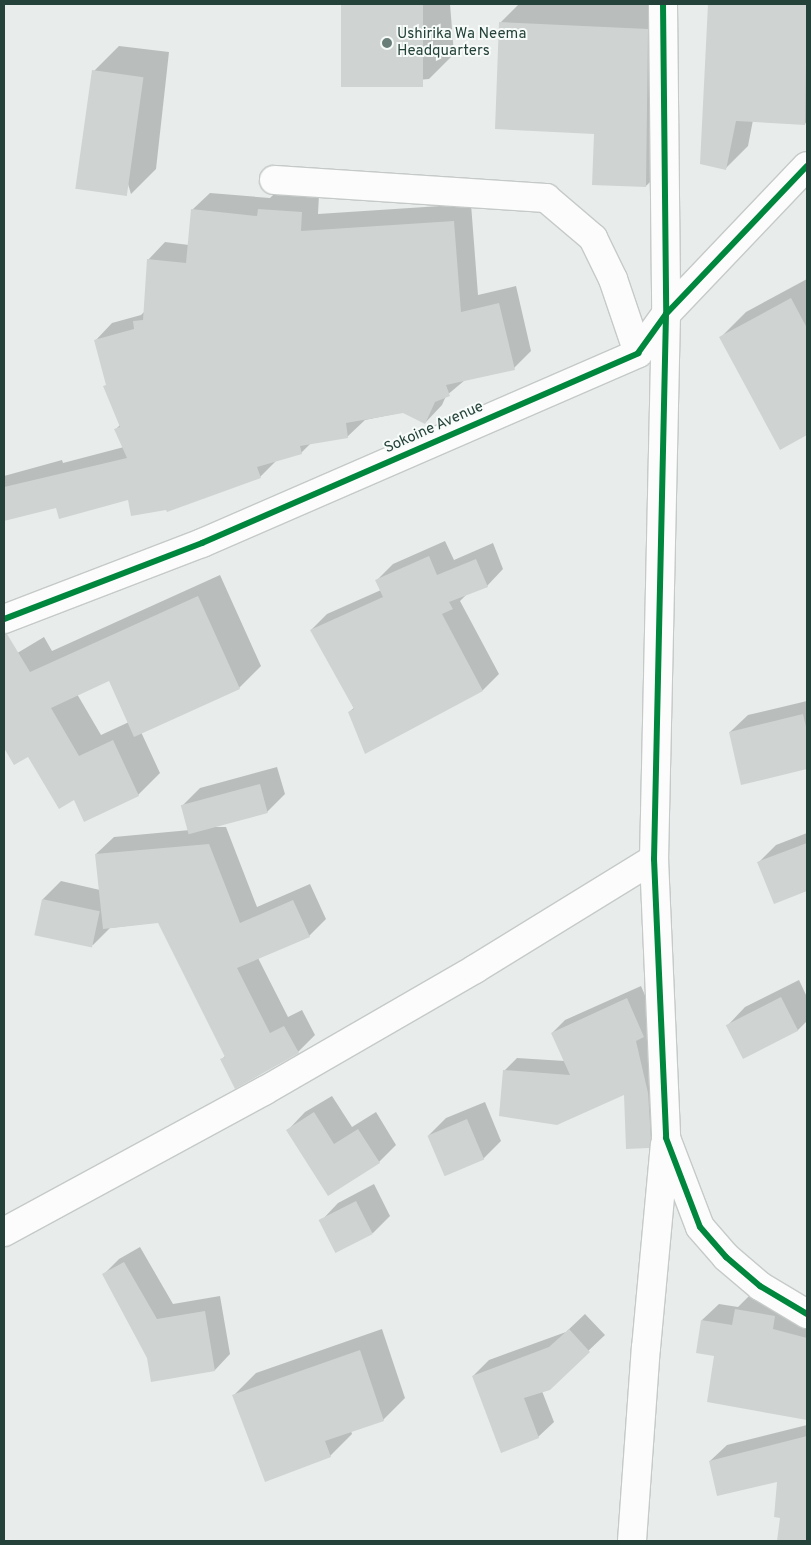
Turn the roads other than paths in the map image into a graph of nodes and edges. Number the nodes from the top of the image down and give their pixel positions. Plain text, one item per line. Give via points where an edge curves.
1 (663, 4) edge
2 (807, 166) edge
3 (274, 180) dead end
4 (666, 314) junction
5 (638, 353) junction
6 (4, 619) edge
7 (654, 859) junction
8 (666, 1138) junction
9 (4, 1232) edge
10 (807, 1314) edge
11 (632, 1541) edge

1 - 4 street
2 - 4 street
3 - 5 street via 546,198 593,238 613,279
4 - 5 street
4 - 7 street
5 - 6 street, Sokoine Avenue via 202,543
7 - 8 street
7 - 9 street via 475,969 264,1091
8 - 10 street via 700,1227 726,1258 760,1286
8 - 11 street

